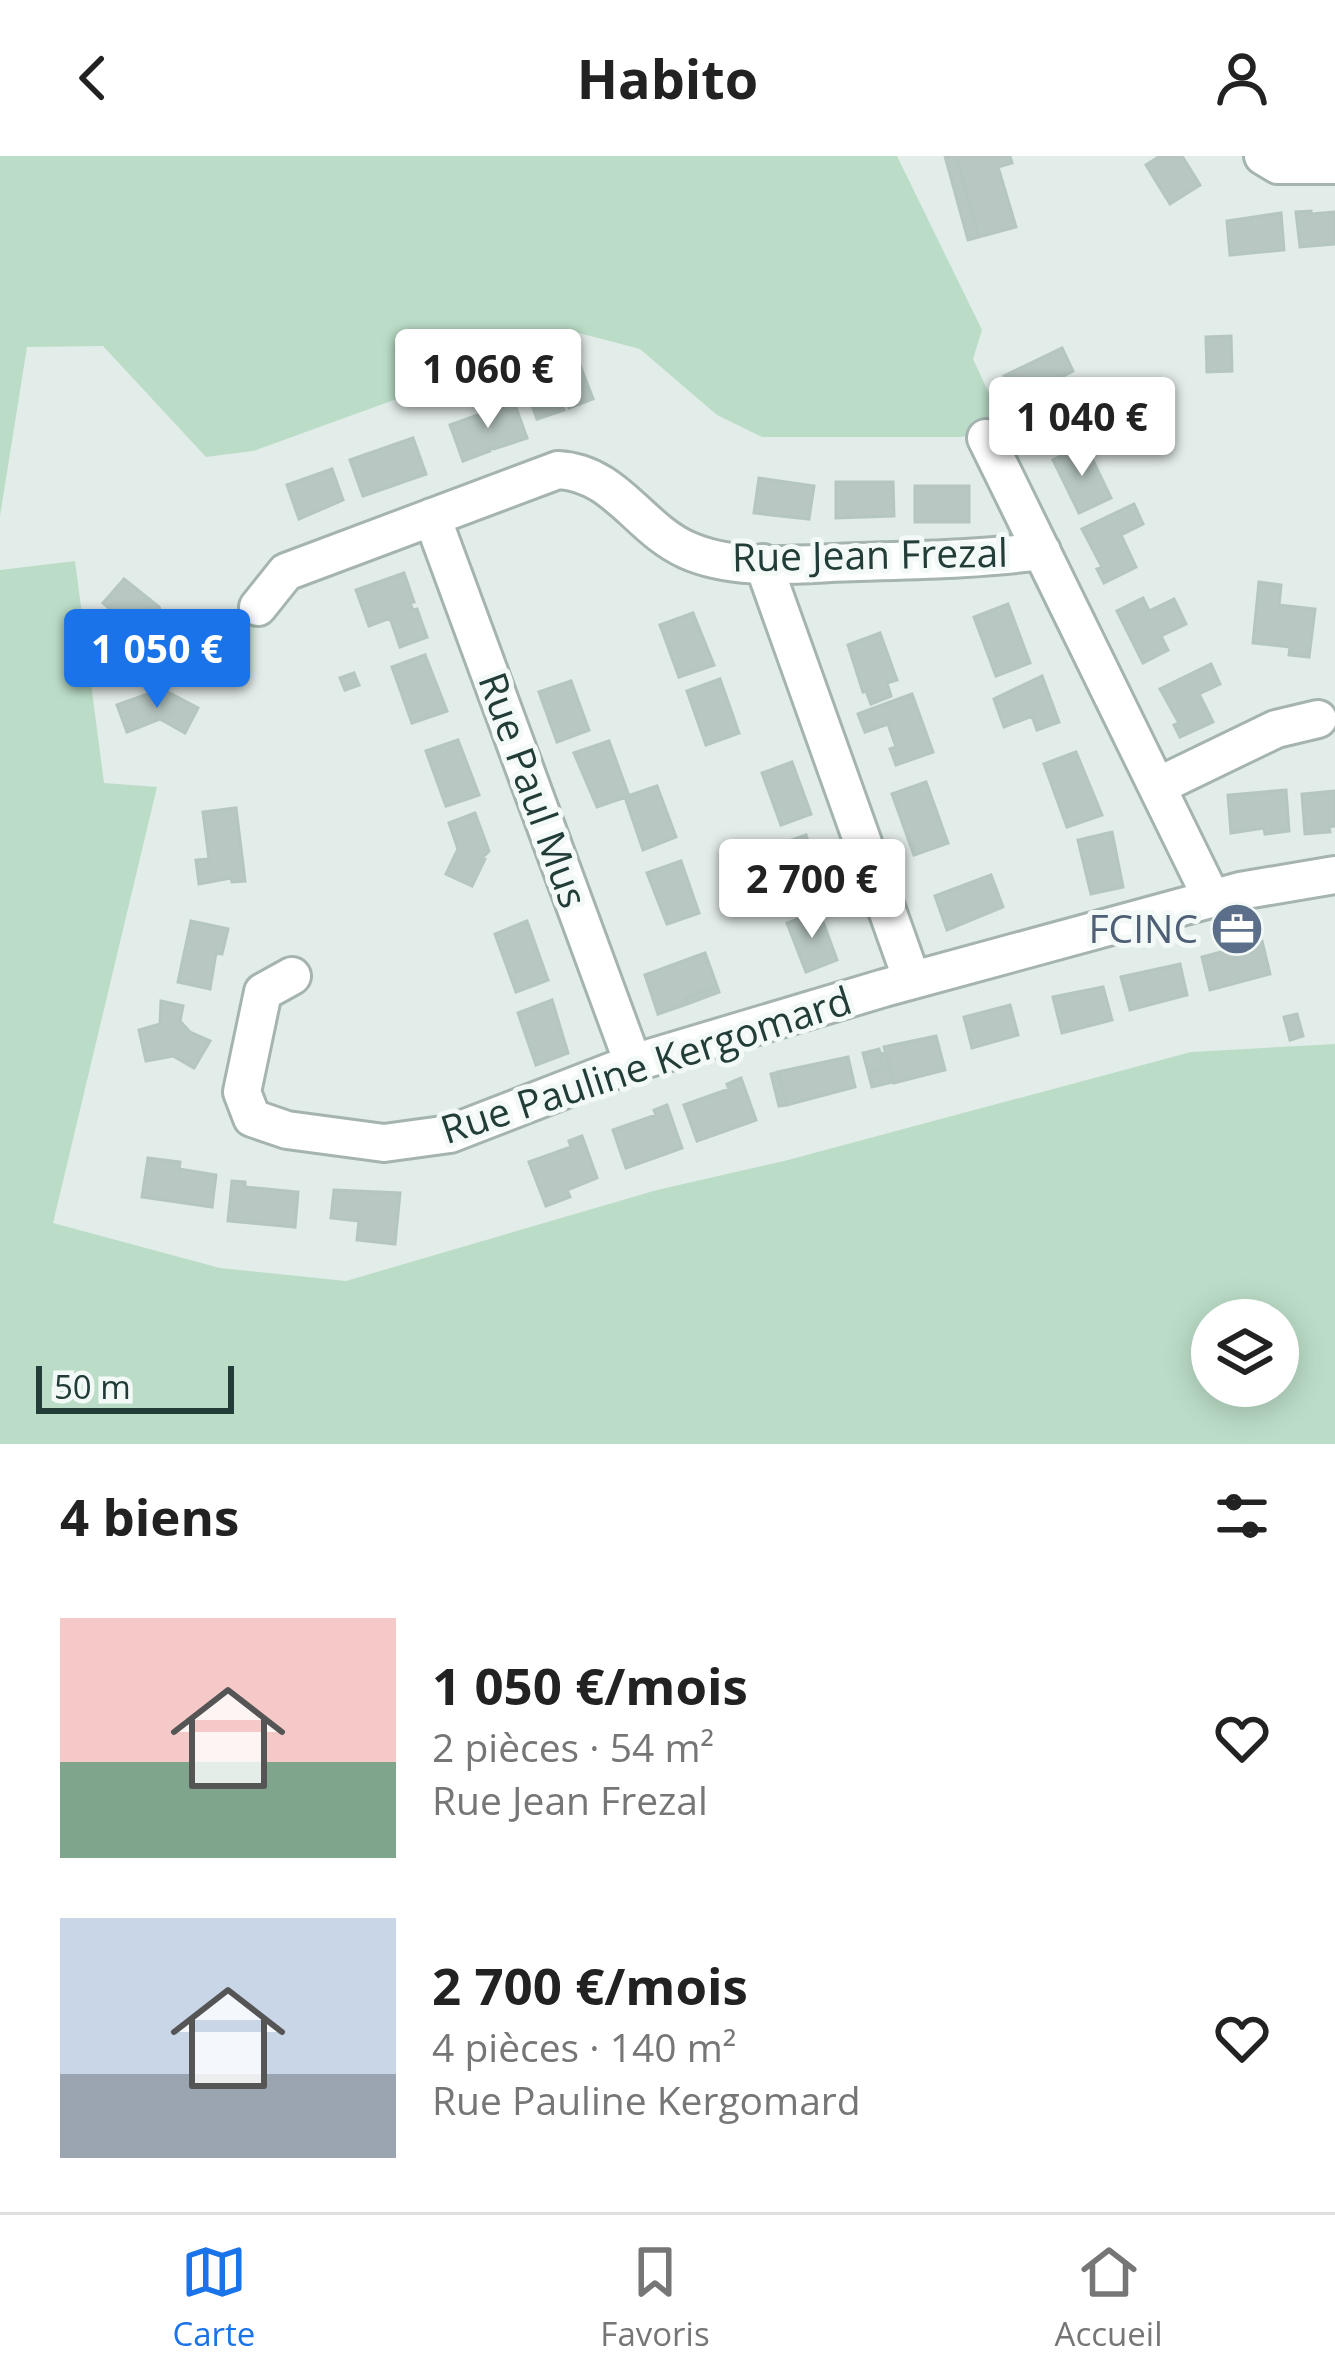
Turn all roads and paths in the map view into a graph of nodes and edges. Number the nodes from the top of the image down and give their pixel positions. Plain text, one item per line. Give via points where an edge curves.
1 (1263, 156) edge
2 (1335, 165) edge
3 (986, 438) dead end
4 (432, 517) junction
5 (1042, 550) junction
6 (763, 563) junction
7 (258, 607) dead end
8 (1318, 719) dead end
9 (1158, 786) junction
10 (1335, 875) edge
11 (1212, 899) junction
12 (292, 976) dead end
13 (912, 980) junction
14 (633, 1063) junction

1 - 2 street via 1278,165
3 - 5 street
4 - 6 street, Rue Jean Frezal via 558,470 576,471 606,484 688,550
4 - 7 street, Rue Jean Frezal via 286,572
4 - 14 street, Rue Paul Mus
5 - 6 street, Rue Jean Frezal
5 - 9 street
6 - 13 street
8 - 9 street via 1276,729
9 - 11 street
10 - 11 street, Rue Pauline Kergomard
11 - 13 street, Rue Pauline Kergomard
12 - 14 street, Rue Pauline Kergomard via 263,992 242,1092 252,1118 286,1130 384,1143 450,1134
13 - 14 street, Rue Pauline Kergomard

